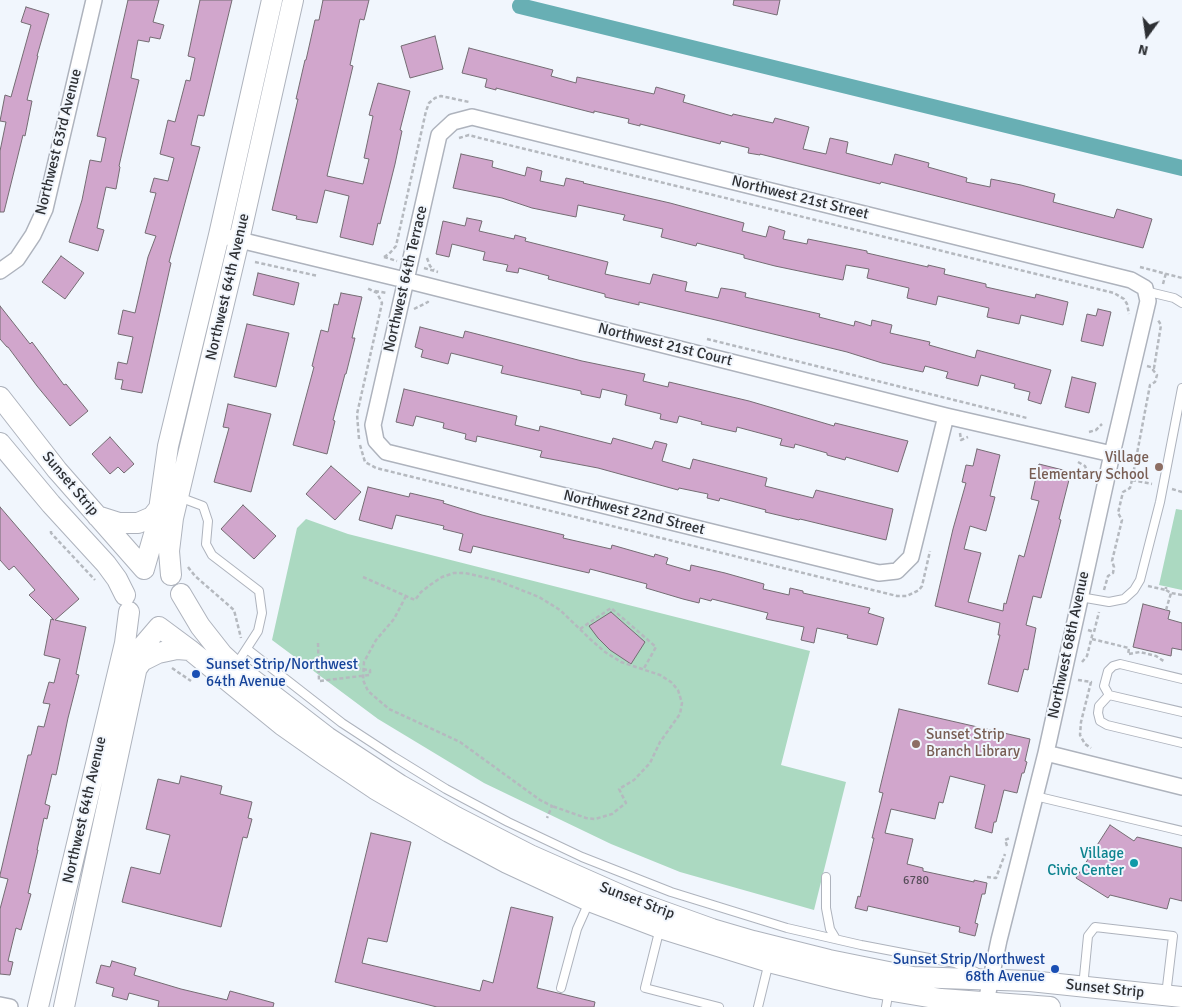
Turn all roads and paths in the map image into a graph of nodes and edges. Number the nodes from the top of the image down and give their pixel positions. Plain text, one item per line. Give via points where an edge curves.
1 (94, 0) edge
2 (272, 0) edge
3 (292, 0) edge
4 (478, 104) dead end
5 (453, 122) joint
6 (455, 142) dead end
7 (219, 235) junction
8 (239, 240) junction
9 (427, 256) dead end
10 (377, 257) dead end
11 (255, 262) dead end
12 (1136, 266) dead end
13 (434, 270) dead end
14 (0, 271) edge
15 (320, 276) dead end
16 (1182, 278) edge
17 (405, 280) junction
18 (366, 287) dead end
19 (373, 290) junction
20 (1145, 290) junction
21 (402, 296) junction
22 (1182, 304) edge
23 (412, 312) dead end
24 (1128, 320) dead end
25 (704, 338) dead end
26 (1154, 368) dead end
27 (1182, 388) edge
28 (0, 397) edge
29 (966, 402) junction
30 (946, 416) junction
31 (961, 419) junction
32 (1032, 419) dead end
33 (1104, 420) dead end
34 (1080, 431) dead end
35 (974, 437) dead end
36 (376, 441) joint
37 (0, 443) edge
38 (1112, 454) junction
39 (1071, 460) dead end
40 (1090, 480) dead end
41 (178, 497) junction
42 (160, 507) junction
43 (96, 516) junction
44 (51, 533) dead end
45 (930, 547) dead end
46 (178, 568) junction
47 (144, 569) junction
48 (363, 577) dead end
49 (98, 584) dead end
50 (1146, 586) dead end
51 (1171, 593) junction
52 (182, 594) junction
53 (1182, 595) edge
54 (406, 596) junction
55 (1080, 597) junction
56 (1102, 602) junction
57 (127, 604) junction
58 (1166, 610) dead end
59 (159, 627) junction
60 (1074, 627) junction
61 (580, 629) junction
62 (1093, 632) junction
63 (1092, 639) junction
64 (318, 643) dead end
65 (190, 650) junction
66 (242, 656) junction
67 (1082, 662) dead end
68 (1172, 664) dead end
69 (319, 665) junction
70 (167, 666) dead end
71 (137, 668) junction
72 (363, 670) junction
73 (643, 670) junction
74 (363, 676) junction
75 (1182, 679) edge
76 (191, 681) dead end
77 (1109, 695) junction
78 (1182, 712) edge
79 (1182, 743) edge
80 (1046, 753) junction
81 (389, 765) junction
82 (1182, 787) edge
83 (1035, 796) junction
84 (552, 806) junction
85 (547, 818) dead end
86 (453, 825) junction
87 (1182, 832) edge
88 (826, 877) dead end
89 (590, 901) junction
90 (667, 907) junction
91 (836, 939) junction
92 (771, 954) junction
93 (991, 980) junction
94 (1083, 986) junction
95 (562, 988) dead end
96 (1174, 996) edge
97 (887, 999) edge
98 (0, 1004) edge
99 (985, 1005) edge
100 (10, 1007) edge
101 (38, 1007) edge
102 (64, 1007) edge
103 (719, 1007) edge
104 (758, 1007) edge
105 (1050, 1007) edge

1 - 14 street, Northwest 63rd Avenue via 45,209 33,236 17,259
2 - 7 street, Northwest 64th Avenue
3 - 8 street, Northwest 64th Avenue
4 - 10 path via 441,96 429,104 396,246 389,254
5 - 17 street, Northwest 64th Terrace via 439,135
5 - 20 street, Northwest 21st Street via 472,117 1131,280
6 - 24 path via 464,136 476,137 1114,293 1127,304
7 - 8 street, Northwest 21st Court
7 - 42 street, Northwest 64th Avenue via 166,452
8 - 17 street, Northwest 21st Court
8 - 41 street, Northwest 64th Avenue
9 - 13 path
11 - 15 path
12 - 16 path
17 - 21 street, Northwest 64th Terrace
17 - 30 street, Northwest 21st Court
18 - 19 path
19 - 21 path
19 - 45 path via 381,298 382,309 357,420 364,459 371,467 903,597 916,593 922,586
20 - 22 lane via 1174,298
20 - 38 street, Northwest 68th Avenue via 1148,301
21 - 23 path via 428,302
21 - 36 street, Northwest 64th Terrace via 373,425
25 - 29 path
26 - 56 path via 1155,382 1150,385 1130,488 1123,492 1118,513 1122,520 1112,561 1113,573 1108,576
27 - 56 lane via 1160,502 1140,580 1124,599
28 - 43 street, Sunset Strip
29 - 31 path
29 - 32 path
30 - 31 street, Northwest 21st Court
30 - 36 street, Northwest 22nd Street via 911,557 897,571 879,573 386,452
31 - 35 path via 960,440
31 - 38 street, Northwest 21st Court
33 - 34 path via 1096,430
37 - 57 street, Sunset Strip via 106,564 117,579
38 - 55 street, Northwest 68th Avenue
39 - 40 path via 1085,466
41 - 46 street, Northwest 64th Avenue via 170,539
41 - 66 lane via 203,506 208,522 206,544 212,555 259,591 262,613 258,631
42 - 43 street via 152,517 138,523 119,523
42 - 47 street, Northwest 64th Avenue
43 - 47 street, Sunset Strip
44 - 49 path
46 - 47 street
46 - 52 street
46 - 66 path via 195,576 234,610
47 - 57 street via 130,578 126,588
48 - 54 path
50 - 51 path via 1166,588
51 - 53 path
51 - 58 path
52 - 59 street via 175,617
52 - 66 street, Sunset Strip via 209,638
54 - 61 path via 415,600 442,577 454,573 471,574 539,597 560,610
54 - 72 path via 394,619 369,651
55 - 56 lane
55 - 60 street, Northwest 68th Avenue
56 - 62 path
57 - 59 street via 140,624
57 - 101 street, Northwest 64th Avenue via 125,643
59 - 65 street, Sunset Strip
59 - 71 street, Northwest 64th Avenue via 141,648
60 - 62 path
60 - 80 street, Northwest 68th Avenue
61 - 73 path via 605,652
61 - 73 path via 611,608 656,647
62 - 63 path
63 - 67 path via 1088,656
63 - 68 path via 1129,648 1128,655 1140,652
64 - 69 path
65 - 71 street via 158,653
65 - 86 street, Sunset Strip via 260,708 326,756 413,812
66 - 81 street, Sunset Strip via 327,737
69 - 72 path
69 - 74 path via 319,681
70 - 76 path
71 - 102 street, Northwest 64th Avenue
72 - 74 path
72 - 74 path via 370,670 370,675
73 - 84 path via 672,682 682,703 680,714 650,763 634,780 619,789 626,803 612,814 595,819
74 - 84 path via 368,691 389,710 460,742
75 - 77 lane via 1120,664 1113,666 1105,679 1104,686
77 - 78 lane
77 - 79 lane via 1099,706 1100,721
80 - 82 street
80 - 83 street, Northwest 68th Avenue
81 - 86 street, Sunset Strip
81 - 90 lane via 446,789 582,857
83 - 87 lane
83 - 93 street, Northwest 68th Avenue
84 - 85 path
86 - 89 street, Sunset Strip via 522,871
86 - 90 street, Sunset Strip via 576,877
88 - 91 lane via 826,908 830,929
89 - 90 street, Sunset Strip
89 - 95 lane via 577,929
90 - 91 lane
90 - 92 street, Sunset Strip
90 - 103 lane via 645,988
91 - 93 lane via 955,963
92 - 93 street, Sunset Strip via 829,960 914,977
92 - 97 street, Sunset Strip
92 - 104 lane
93 - 94 street, Sunset Strip
93 - 99 street, Northwest 68th Avenue
94 - 96 street, Sunset Strip
94 - 96 lane via 1088,936 1095,927 1173,936
97 - 99 street, Sunset Strip via 941,998
98 - 100 street
99 - 105 street, Sunset Strip

